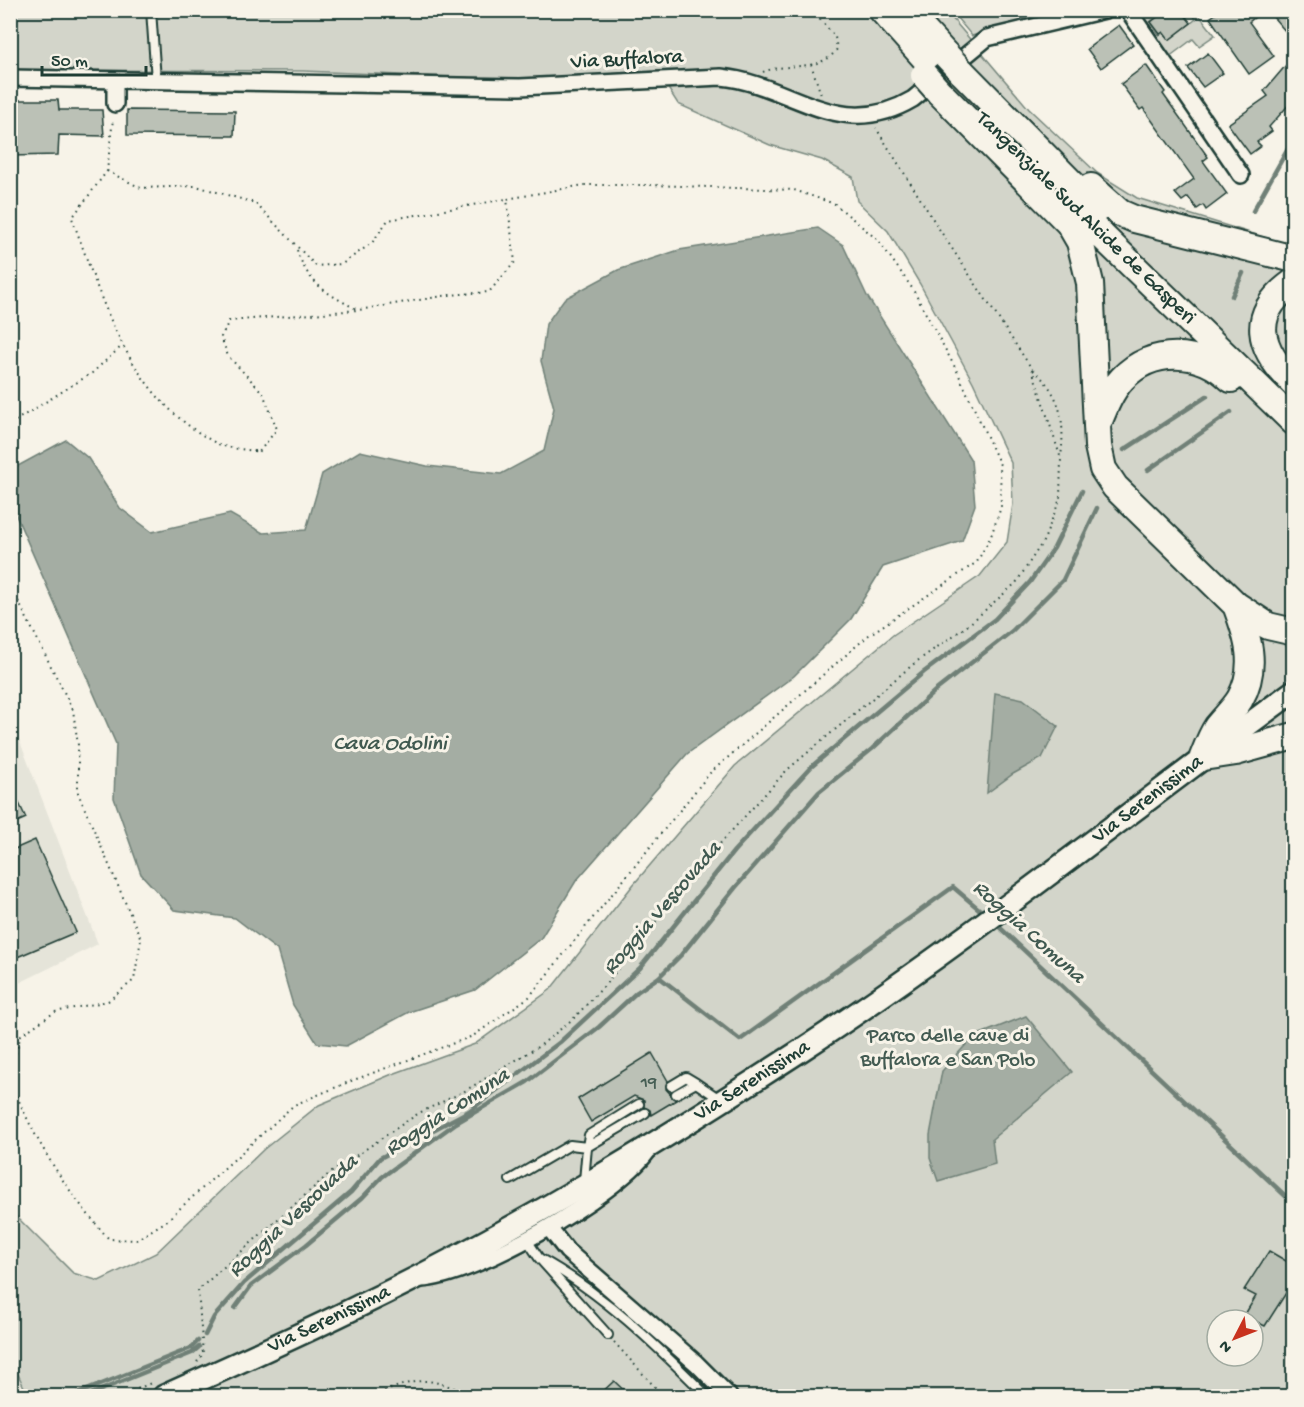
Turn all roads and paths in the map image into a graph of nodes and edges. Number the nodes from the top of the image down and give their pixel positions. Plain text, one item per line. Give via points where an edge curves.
1 (151, 10) edge
2 (812, 10) edge
3 (882, 10) edge
4 (905, 10) edge
5 (1105, 10) edge
6 (1128, 10) edge
7 (811, 64) junction
8 (942, 74) junction
9 (10, 78) edge
10 (115, 80) junction
11 (156, 80) junction
12 (744, 81) junction
13 (986, 99) junction
14 (115, 105) joint
15 (826, 112) junction
16 (880, 123) dead end
17 (107, 171) junction
18 (1241, 175) dead end
19 (507, 199) junction
20 (296, 247) junction
21 (1293, 259) edge
22 (1293, 282) edge
23 (358, 310) junction
24 (121, 347) junction
25 (1032, 369) junction
26 (1293, 383) edge
27 (1293, 399) edge
28 (1293, 422) edge
29 (10, 424) edge
30 (1097, 427) junction
31 (1293, 439) edge
32 (1060, 459) junction
33 (10, 585) edge
34 (1236, 605) junction
35 (1293, 632) edge
36 (1293, 691) edge
37 (1293, 736) edge
38 (1203, 757) junction
39 (10, 1073) edge
40 (10, 1078) edge
41 (696, 1083) junction
42 (671, 1086) dead end
43 (676, 1094) dead end
44 (722, 1101) junction
45 (639, 1104) dead end
46 (645, 1113) dead end
47 (652, 1145) junction
48 (588, 1147) junction
49 (510, 1180) dead end
50 (584, 1184) junction
51 (549, 1228) junction
52 (527, 1240) junction
53 (539, 1258) junction
54 (410, 1279) junction
55 (608, 1335) joint
56 (196, 1364) dead end
57 (159, 1390) edge
58 (121, 1396) edge
59 (373, 1396) edge
60 (473, 1396) edge
61 (663, 1396) edge
62 (707, 1396) edge
63 (729, 1396) edge

1 - 11 lane
2 - 7 path via 835,37 837,49 832,56
3 - 8 highway, Tangenziale Sud Alcide de Gasperi
4 - 8 highway, Tangenziale Sud Alcide de Gasperi
5 - 15 street, Via Buffalora via 987,38 913,99 884,113 854,117
6 - 18 street
7 - 12 path via 768,70
7 - 15 path
8 - 13 highway, Tangenziale Sud Alcide de Gasperi
8 - 28 highway, Tangenziale Sud Alcide de Gasperi
8 - 30 highway via 1069,223 1080,242 1090,282
9 - 10 street, Via Buffalora
10 - 11 street, Via Buffalora
10 - 14 street
11 - 12 street, Via Buffalora via 520,87 721,76
12 - 15 street, Via Buffalora
13 - 21 highway via 1031,128 1120,213
13 - 27 highway, Tangenziale Sud Alcide de Gasperi
14 - 17 path
16 - 25 path via 874,125
17 - 20 path via 141,188 196,186 255,203
17 - 24 path via 72,218
19 - 20 path via 388,220 372,243 342,264 316,266
19 - 23 path via 514,262 489,292
19 - 40 path via 584,185 652,185 794,190 835,204 879,241 912,288 957,371 1000,465 1001,507 977,562 869,635 710,774 529,997 473,1036 294,1106 165,1222 136,1240 109,1239 82,1209 50,1163 25,1117
20 - 23 path via 304,272 323,291
22 - 26 highway via 1274,300 1262,325 1269,355
23 - 24 path via 229,321 221,337 228,356 264,393 277,429 259,452 220,445 166,410
24 - 29 path via 92,373
25 - 32 path
25 - 32 path via 1059,401 1064,431
30 - 31 highway via 1109,397 1136,367 1158,357 1178,355 1206,361 1227,375
30 - 34 highway via 1103,469 1115,487
32 - 56 path via 1060,499 1044,540 1016,583 787,770 707,858 574,1018 541,1045 463,1092 419,1113 329,1174 198,1290 203,1353
33 - 39 path via 73,710 78,793 141,939 134,980 108,1001 55,1012 21,1035
34 - 35 highway via 1268,626
34 - 38 highway via 1248,637 1248,679 1240,699 1215,729
36 - 38 main road, Via Serenissima
37 - 38 highway
38 - 44 main road, Via Serenissima via 889,991
41 - 42 lane via 686,1077
41 - 43 lane
41 - 44 lane
44 - 47 main road, Via Serenissima
45 - 48 lane via 589,1135
46 - 48 lane
47 - 50 main road, Via Serenissima
47 - 51 street via 622,1179
48 - 49 lane via 570,1144
48 - 50 lane
50 - 54 main road, Via Serenissima
51 - 52 street
51 - 63 street via 567,1251 696,1362
52 - 53 lane
52 - 54 street via 448,1276
53 - 55 lane
53 - 62 lane via 567,1273 662,1351
54 - 57 main road, Via Serenissima via 361,1305
55 - 61 path
57 - 58 path
59 - 60 path via 418,1380 442,1383

